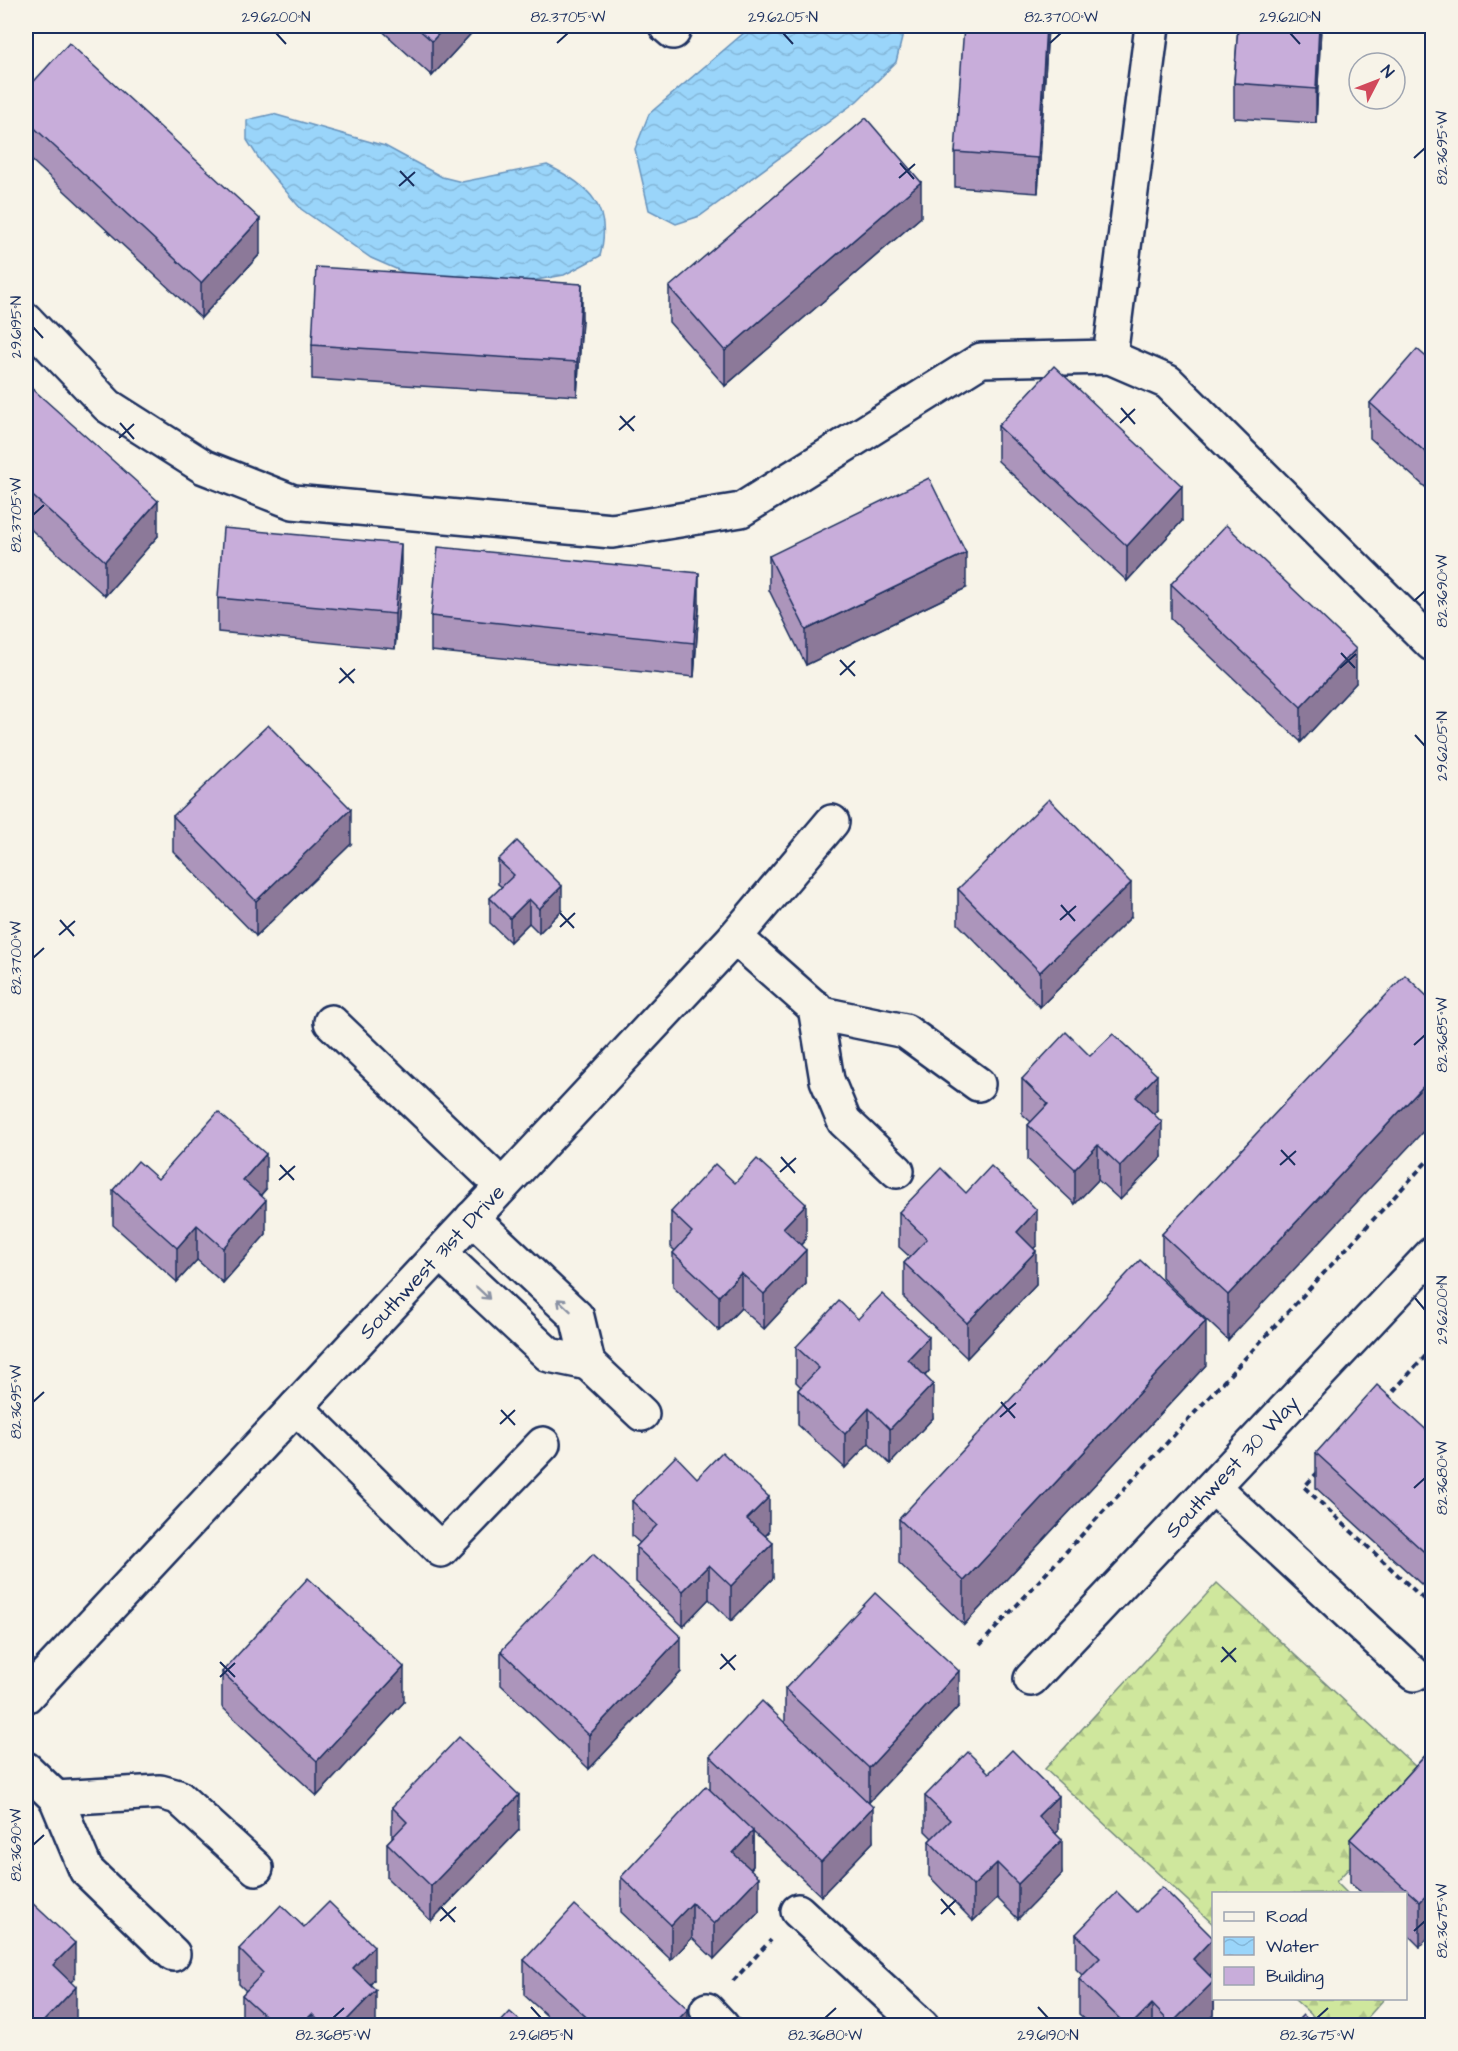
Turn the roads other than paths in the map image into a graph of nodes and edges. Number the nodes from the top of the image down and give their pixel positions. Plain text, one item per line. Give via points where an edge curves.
1 (1152, 26) edge
2 (26, 320) edge
3 (1110, 357) junction
4 (1432, 644) edge
5 (832, 822) dead end
6 (735, 937) junction
7 (815, 1008) junction
8 (331, 1022) dead end
9 (978, 1084) dead end
10 (897, 1172) dead end
11 (502, 1186) junction
12 (472, 1218) junction
13 (440, 1253) junction
14 (1432, 1254) edge
15 (588, 1363) junction
16 (296, 1407) junction
17 (642, 1414) dead end
18 (543, 1444) dead end
19 (1213, 1487) junction
20 (1414, 1674) dead end
21 (1031, 1679) dead end
22 (26, 1696) edge
23 (26, 1769) edge
24 (56, 1798) junction
25 (256, 1868) dead end
26 (798, 1911) road end
27 (173, 1954) dead end
28 (922, 2025) edge

1 - 3 street
2 - 3 street via 108,406 204,467 293,502 612,531 741,510 981,360
3 - 4 street via 1168,382
5 - 6 street, Southwest 31st Drive
6 - 7 street
6 - 11 street, Southwest 31st Drive
7 - 9 street via 822,1014 905,1031
7 - 10 street via 826,1080 844,1121
8 - 11 street
11 - 12 street, Southwest 31st Drive
12 - 13 street, Southwest 31st Drive
15 -> 12 street via 577,1317
13 -> 15 street via 549,1355
13 - 16 street, Southwest 31st Drive
14 - 19 street, Southwest 30 Way
15 - 17 street
16 - 18 street via 441,1550
16 - 22 street, Southwest 31st Drive
19 - 20 street
19 - 21 street, Southwest 30 Way
23 - 24 street
24 - 25 street via 160,1792 178,1797
24 - 27 street via 87,1870
26 - 28 street

